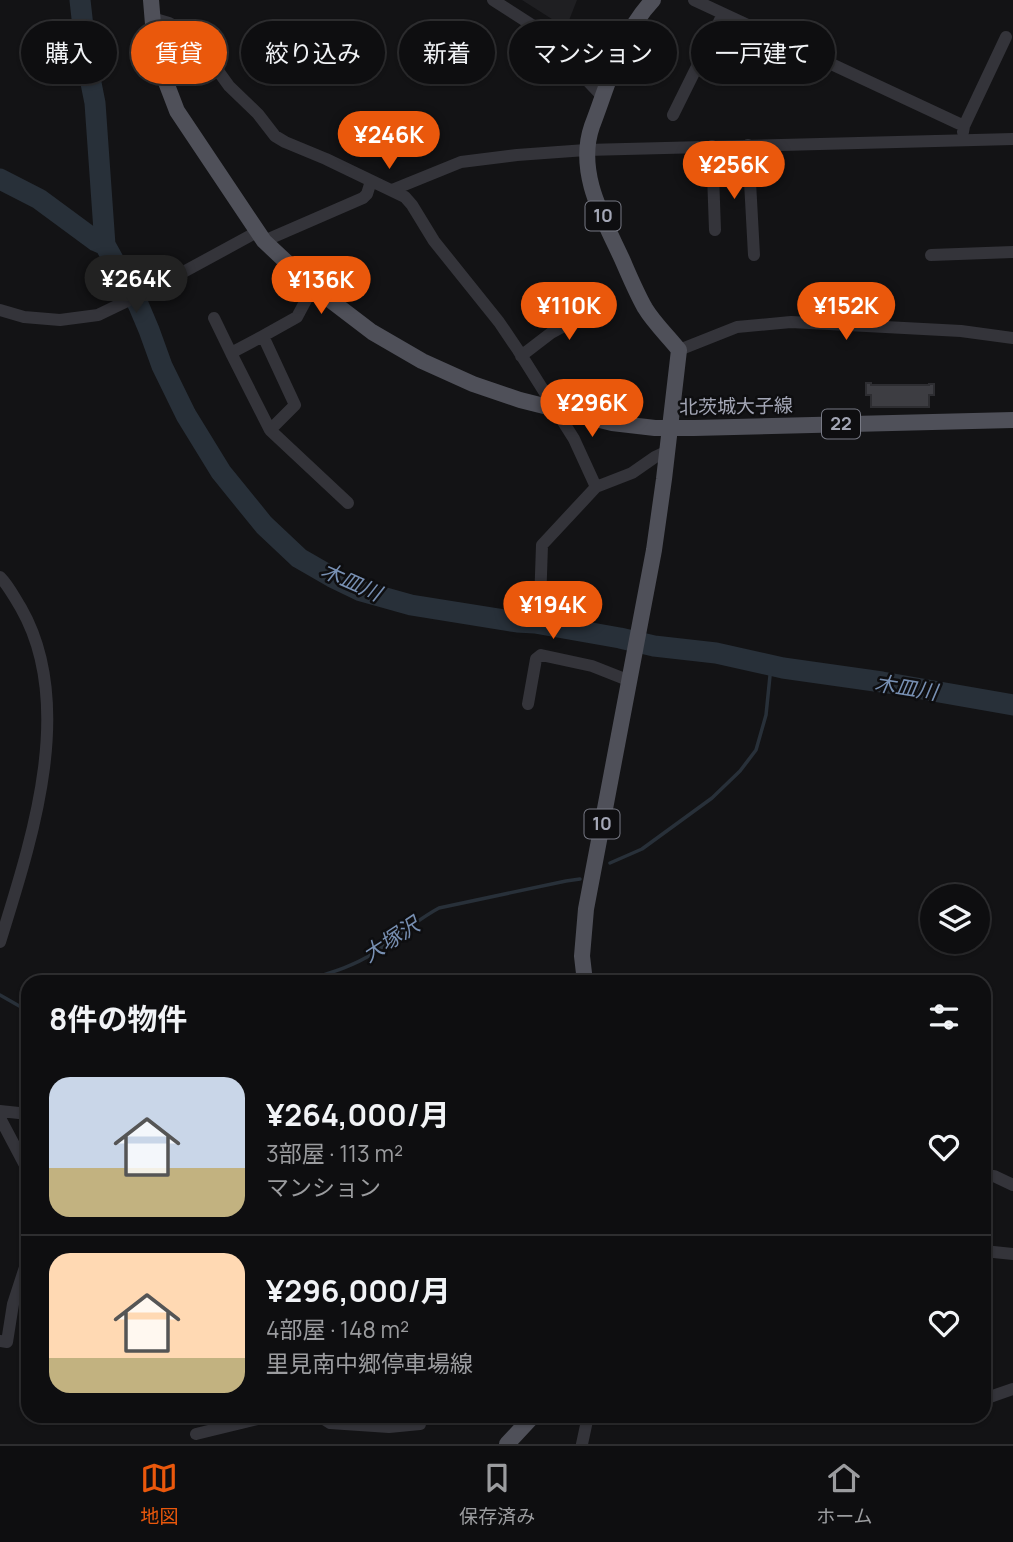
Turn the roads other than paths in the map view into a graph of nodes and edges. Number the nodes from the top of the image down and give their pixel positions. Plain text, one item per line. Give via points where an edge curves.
1 (151, 0) edge
2 (493, 0) edge
3 (653, 0) edge
4 (694, 0) edge
5 (723, 13) junction
6 (152, 18) junction
7 (1006, 37) dead end
8 (603, 97) junction
9 (673, 115) dead end
10 (964, 125) junction
11 (962, 139) junction
12 (1013, 139) edge
13 (748, 145) junction
14 (712, 146) junction
15 (586, 150) junction
16 (371, 181) junction
17 (392, 190) junction
18 (715, 230) dead end
19 (260, 236) junction
20 (1013, 252) edge
21 (754, 255) dead end
22 (931, 255) dead end
23 (313, 288) junction
24 (601, 306) dead end
25 (0, 310) edge
26 (214, 318) dead end
27 (263, 335) junction
28 (1013, 338) edge
29 (679, 350) junction
30 (231, 353) junction
31 (521, 356) junction
32 (555, 409) junction
33 (1013, 420) edge
34 (669, 428) junction
35 (270, 430) junction
36 (668, 451) junction
37 (596, 487) junction
38 (348, 503) dead end
39 (0, 577) edge
40 (540, 604) dead end
41 (631, 674) junction
42 (528, 704) dead end
43 (0, 942) edge
44 (584, 975) edge
45 (0, 1111) edge
46 (21, 1113) edge
47 (0, 1118) edge
48 (21, 1158) edge
49 (991, 1176) edge
50 (1013, 1185) edge
51 (991, 1252) edge
52 (1013, 1254) edge
53 (21, 1279) edge
54 (0, 1341) edge
55 (1013, 1390) edge
56 (991, 1397) edge
57 (241, 1423) edge
58 (330, 1423) edge
59 (420, 1423) edge
60 (526, 1423) edge
61 (586, 1423) edge
62 (196, 1434) dead end
63 (507, 1444) edge
64 (582, 1444) edge

1 - 6 main road, 北茨城大子線
2 - 8 street via 560,43
3 - 8 main road, 10 via 621,46
4 - 5 street
5 - 9 street
5 - 10 street
6 - 16 street via 200,42 229,86 275,136
6 - 19 main road, 北茨城大子線 via 159,64 177,111
7 - 10 street
8 - 15 main road, 10
10 - 11 street
11 - 12 street
11 - 13 street
13 - 14 street
13 - 21 street
14 - 15 street
14 - 18 street
15 - 17 street via 461,162
15 - 29 main road, 10 via 604,221 645,309
16 - 17 street
16 - 19 street via 363,198
17 - 31 street via 412,205
19 - 23 main road, 北茨城大子線
19 - 25 street via 98,315 60,320
20 - 22 street
23 - 27 street via 297,317
23 - 32 main road, 北茨城大子線 via 372,332 422,361 473,384
24 - 31 street via 551,333
26 - 30 street
27 - 30 street
27 - 35 street via 295,405
28 - 29 street via 791,322 737,327
29 - 34 main road, 10
30 - 35 street
31 - 32 street
32 - 34 main road, 北茨城大子線 via 612,423
32 - 37 street via 575,439
33 - 34 main road, 北茨城大子線 / 22
34 - 36 main road, 10
35 - 38 street
36 - 37 street via 632,473
36 - 41 main road, 10
37 - 40 street via 542,545
39 - 43 street via 28,621 37,646 46,693 46,744 22,873
41 - 42 street via 541,655 536,659
41 - 44 main road, 10 via 586,909
45 - 46 street
47 - 48 street
49 - 50 street
51 - 52 street
53 - 54 street via 7,1342
55 - 56 street
57 - 62 street
58 - 59 street via 389,1427
60 - 63 main road
61 - 64 street

